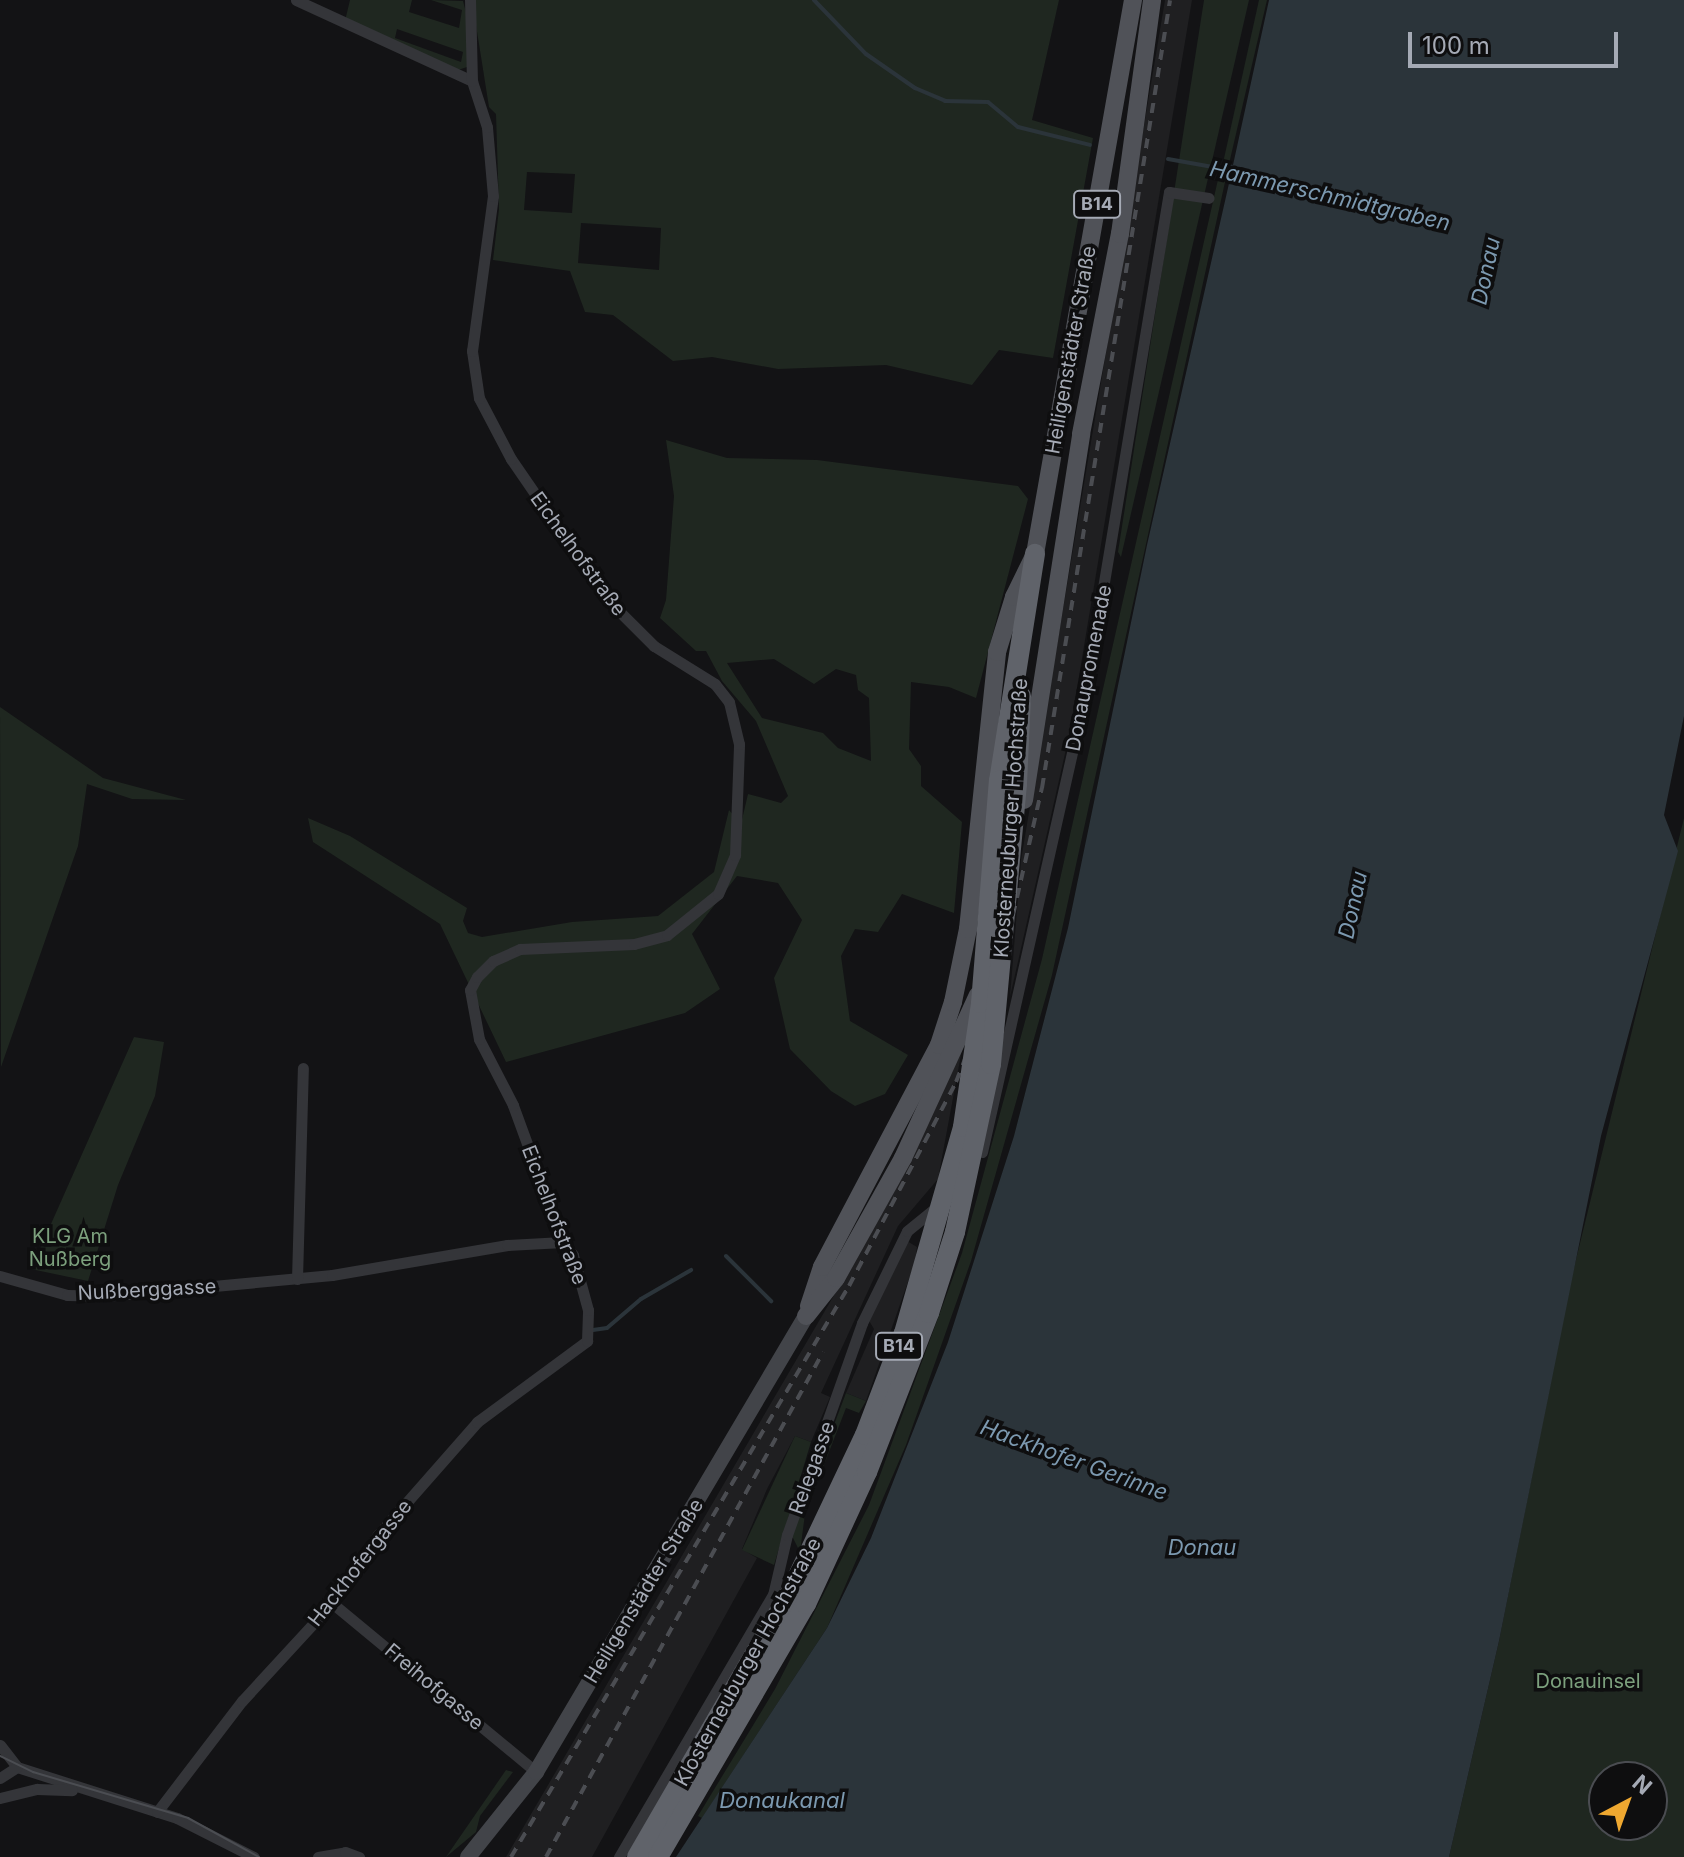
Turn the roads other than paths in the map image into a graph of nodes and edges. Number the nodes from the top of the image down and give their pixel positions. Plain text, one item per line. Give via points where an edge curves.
1 (296, 0) edge
2 (470, 0) edge
3 (1133, 0) edge
4 (1152, 0) edge
5 (472, 81) junction
6 (1209, 198) dead end
7 (1035, 554) junction
8 (1020, 652) junction
9 (303, 1068) dead end
10 (973, 1179) joint
11 (563, 1242) junction
12 (0, 1276) edge
13 (297, 1279) junction
14 (806, 1316) junction
15 (587, 1341) joint
16 (332, 1603) junction
17 (0, 1745) edge
18 (17, 1767) junction
19 (536, 1772) junction
20 (0, 1778) edge
21 (0, 1787) edge
22 (85, 1790) junction
23 (13, 1792) junction
24 (0, 1798) edge
25 (157, 1812) junction
26 (254, 1857) edge
27 (318, 1857) edge
28 (359, 1857) edge
29 (468, 1857) edge
30 (619, 1857) edge
31 (637, 1857) edge
32 (658, 1857) edge

1 - 5 street
2 - 5 street, Eichelhofstraße
3 - 7 main road, Heiligenstädter Straße / B14
4 - 14 main road via 1120,234 1053,603 1009,904 981,989 903,1158 836,1278
5 - 11 street, Eichelhofstraße via 487,127 493,187 490,246 472,351 479,398 511,459 608,600 654,646 715,684 729,702 738,735 735,855 726,883 705,909 681,927 645,942 511,951 484,968 470,990 479,1039 513,1105
6 - 10 street, Donaupromenade via 1169,192 1085,696
7 - 8 highway, Heiligenstädter Straße / B14
7 - 14 main road via 1014,597 997,652 968,929 953,1002 939,1045 822,1267
8 - 31 highway, Klosterneuburger Hochstraße / B14, bridge via 1005,727 981,1003 963,1127 904,1333 865,1435 789,1595
8 - 32 highway, Klosterneuburger Hochstraße / B14, bridge via 1017,784 991,1064 955,1232 900,1393 812,1591
9 - 13 street
10 - 30 street, Relegasse via 907,1231 888,1262 787,1535 773,1595
11 - 13 street, Nußberggasse via 507,1245
11 - 15 street, Eichelhofstraße via 576,1263 588,1310
12 - 13 street, Nußberggasse via 85,1297
14 - 19 main road, Heiligenstädter Straße
15 - 16 street, Hackhofergasse via 477,1422 377,1536
16 - 19 street, Freihofgasse
16 - 25 street, Hackhofergasse via 242,1701
17 - 18 street
18 - 20 street
18 - 22 street
18 - 23 street
19 - 29 main road, Heiligenstädter Straße
21 - 23 street
22 - 23 street
22 - 25 street
23 - 24 street
25 - 26 street
27 - 28 street via 345,1852

